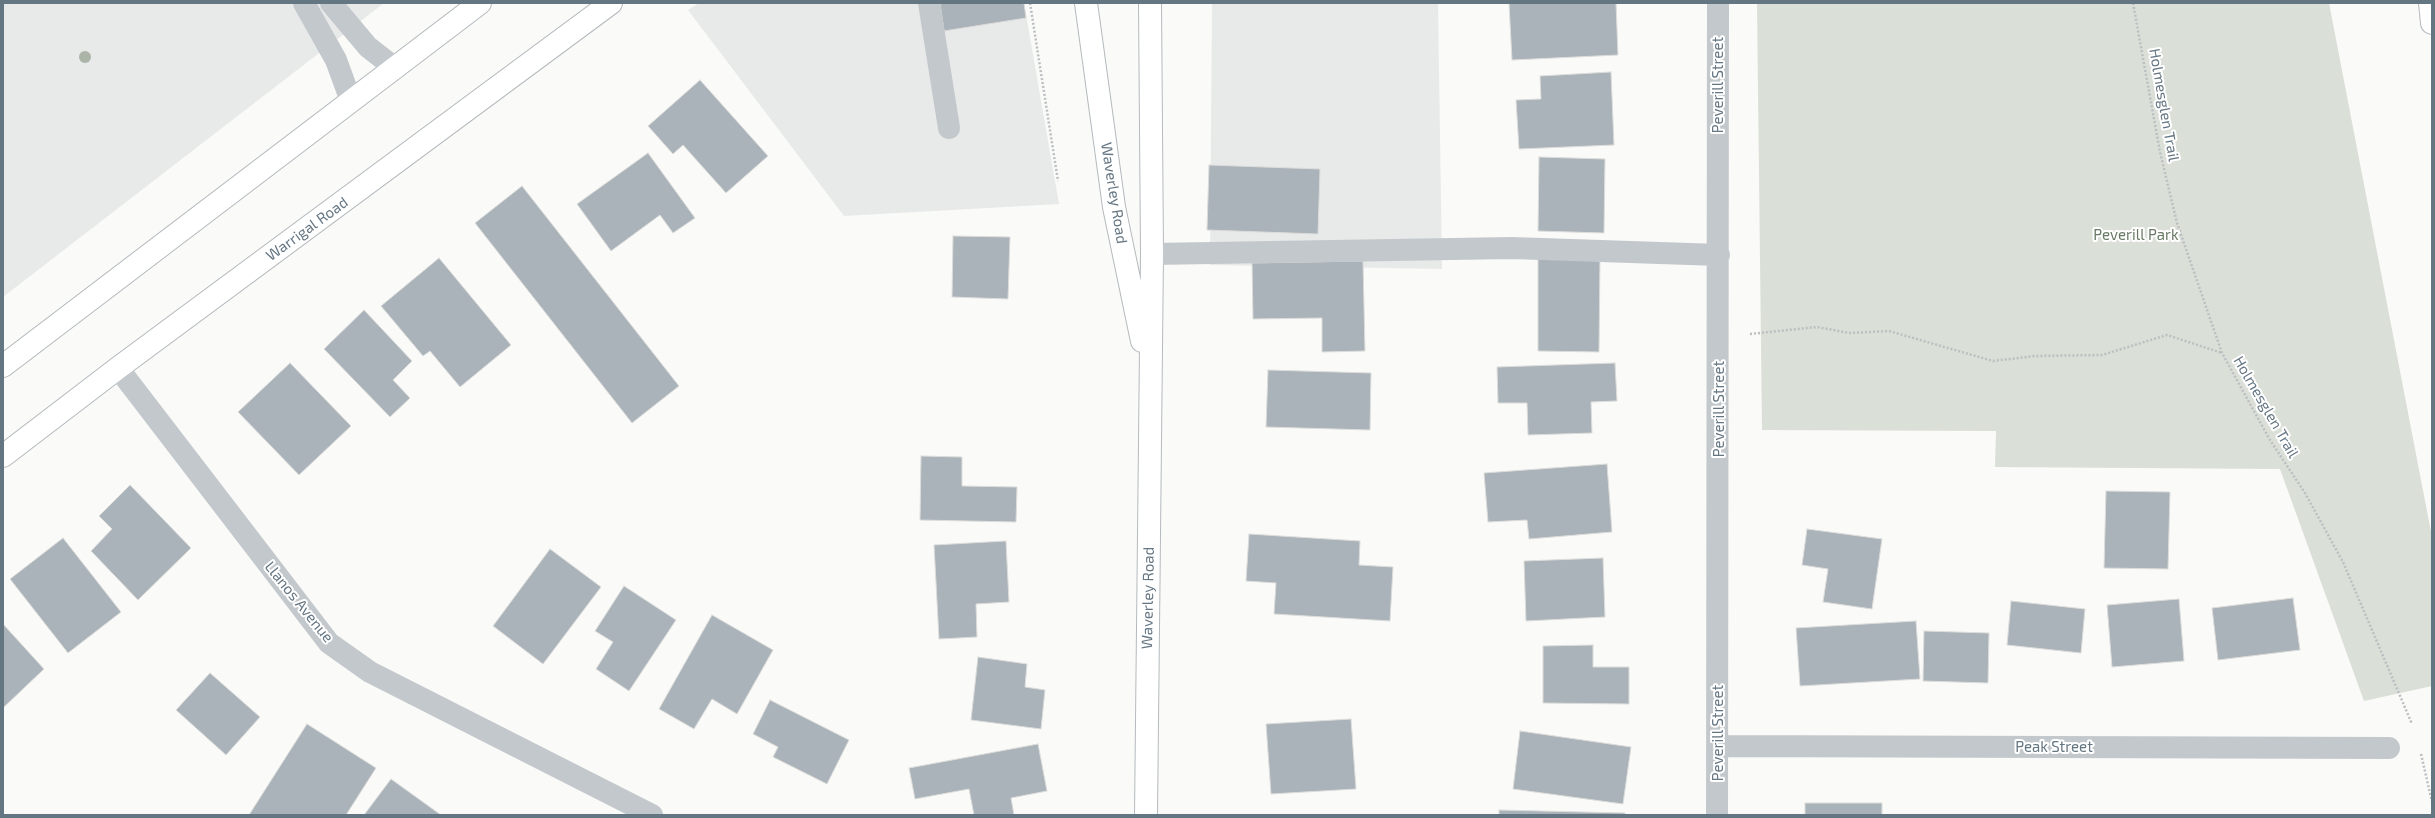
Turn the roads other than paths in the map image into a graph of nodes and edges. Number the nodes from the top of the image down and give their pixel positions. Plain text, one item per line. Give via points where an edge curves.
1 (304, 3) edge
2 (331, 3) edge
3 (480, 3) edge
4 (611, 3) edge
5 (929, 3) edge
6 (1086, 3) edge
7 (1150, 3) edge
8 (1718, 3) edge
9 (2430, 3) edge
10 (2432, 23) edge
11 (396, 68) junction
12 (351, 101) junction
13 (949, 128) dead end
14 (1152, 254) junction
15 (1719, 255) junction
16 (3, 366) edge
17 (118, 368) junction
18 (1150, 382) junction
19 (3, 456) edge
20 (1718, 746) junction
21 (2389, 748) dead end
22 (652, 815) edge
23 (1146, 815) edge
24 (1717, 815) edge

1 - 12 street via 336,60
2 - 11 street via 368,47
3 - 11 main road
4 - 17 main road, Warrigal Road
5 - 13 street
6 - 18 main road, Waverley Road via 1114,207
7 - 14 main road, Waverley Road
8 - 15 street, Peverill Street
9 - 10 main road
11 - 12 main road
12 - 16 main road
14 - 15 street via 1512,248
14 - 18 main road, Waverley Road
15 - 20 street, Peverill Street
17 - 19 main road, Warrigal Road
17 - 22 street, Llanos Avenue via 329,643 370,672
18 - 23 main road, Waverley Road
20 - 21 street, Peak Street
20 - 24 street, Peverill Street

